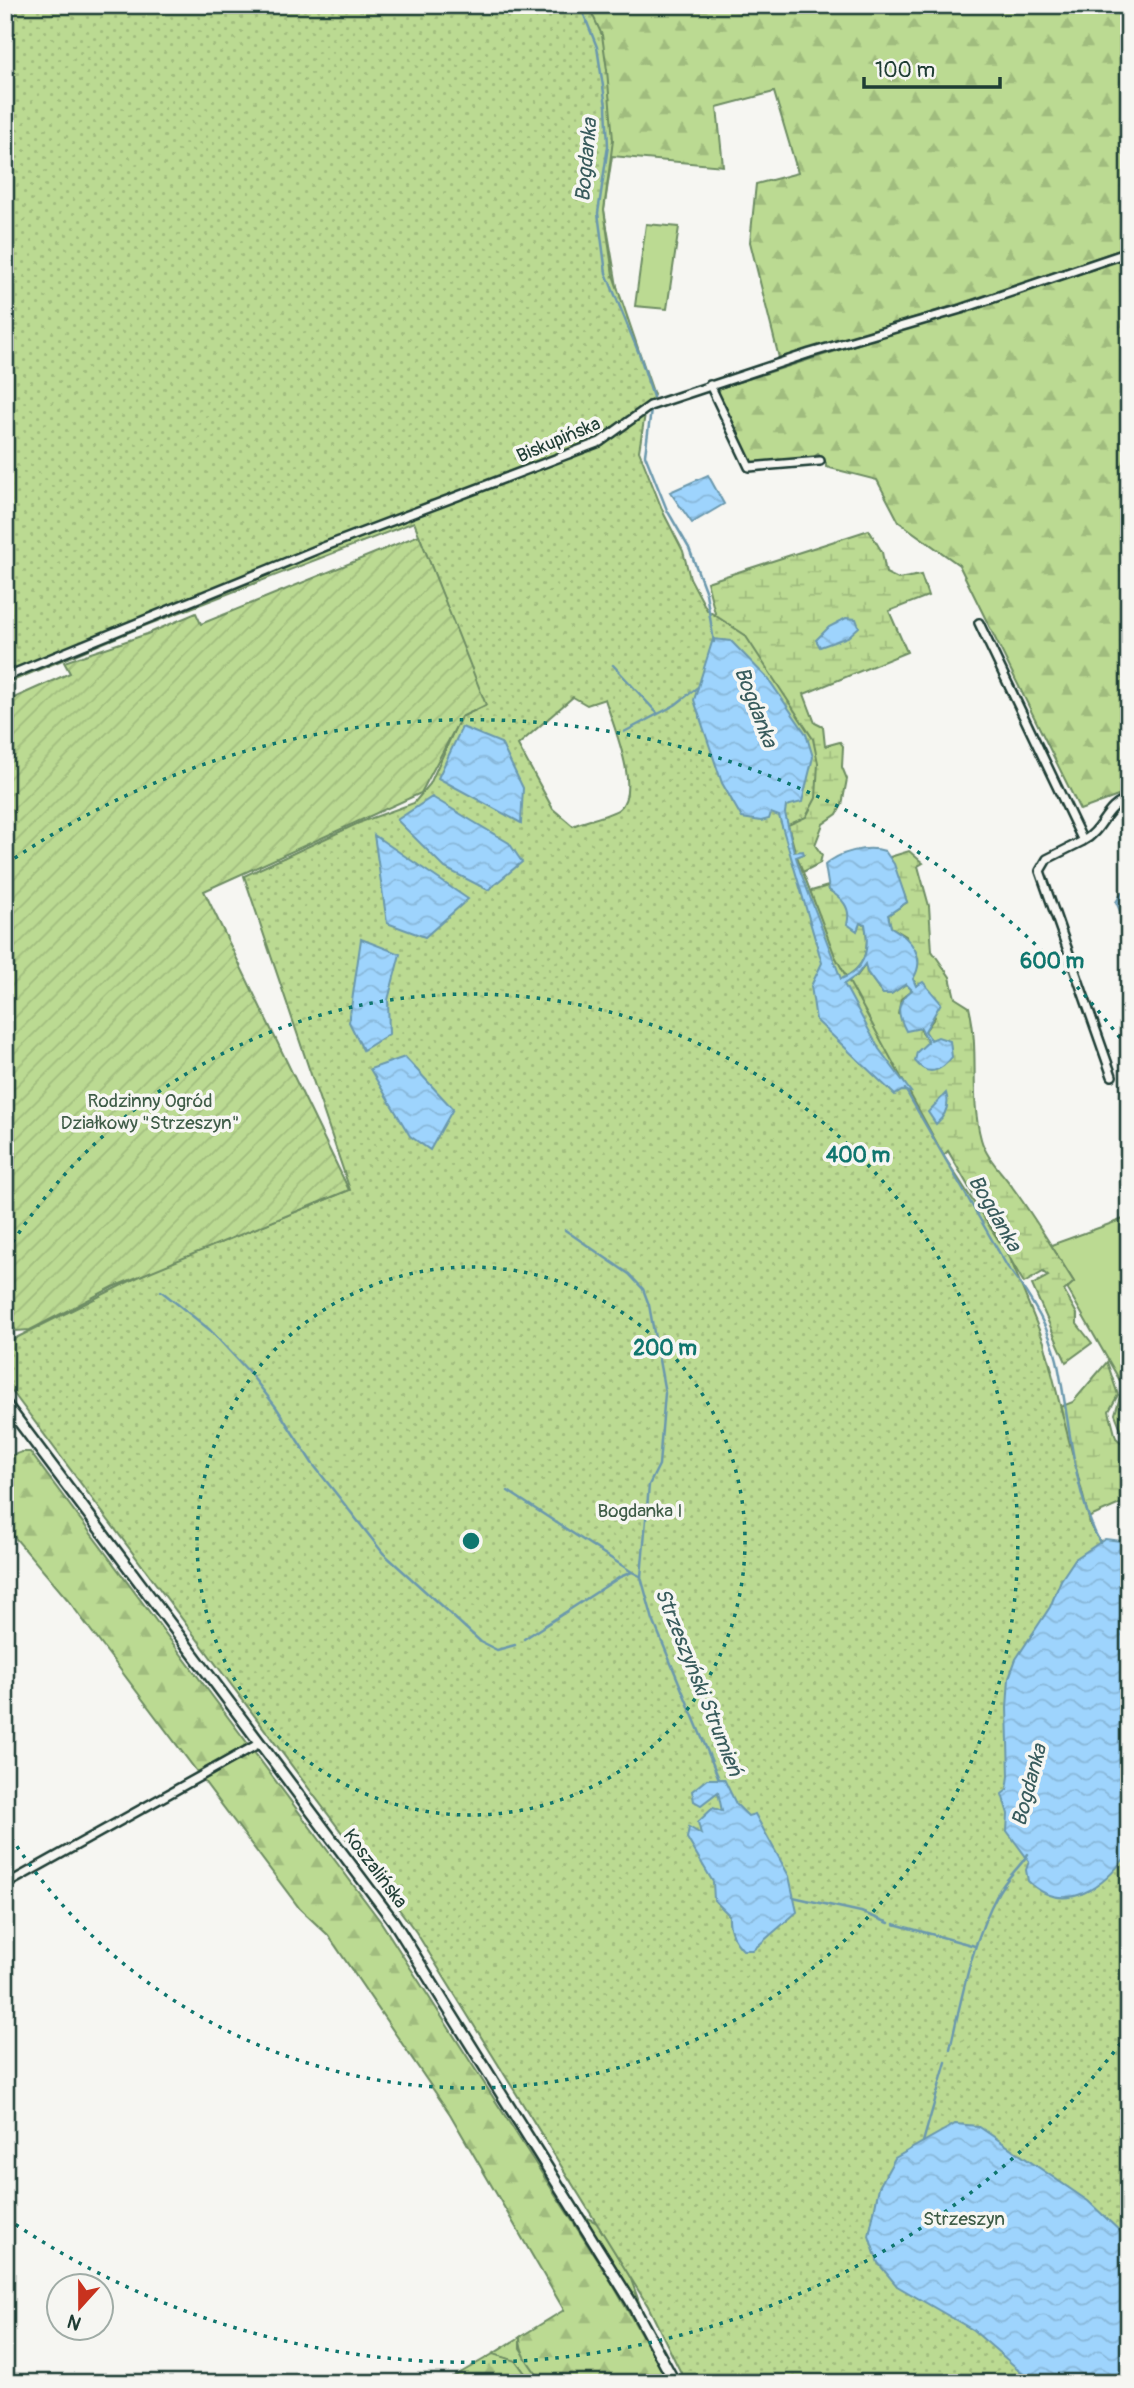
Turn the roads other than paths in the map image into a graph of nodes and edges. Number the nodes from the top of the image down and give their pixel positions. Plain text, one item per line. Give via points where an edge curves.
1 (1129, 252) edge
2 (709, 385) junction
3 (820, 461) dead end
4 (979, 623) dead end
5 (5, 677) edge
6 (1129, 799) edge
7 (1083, 841) junction
8 (1112, 1076) dead end
9 (5, 1404) edge
10 (260, 1743) junction
11 (5, 1885) edge
12 (675, 2383) edge

1 - 2 street, Biskupińska via 961,309
2 - 3 street via 749,467
2 - 5 street, Biskupińska via 650,406 600,442 314,551
4 - 7 street
6 - 7 street via 1111,807 1096,834
7 - 8 street via 1046,859 1041,877
9 - 10 street, Koszalińska
10 - 11 street
10 - 12 street, Koszalińska via 418,1957 643,2322

